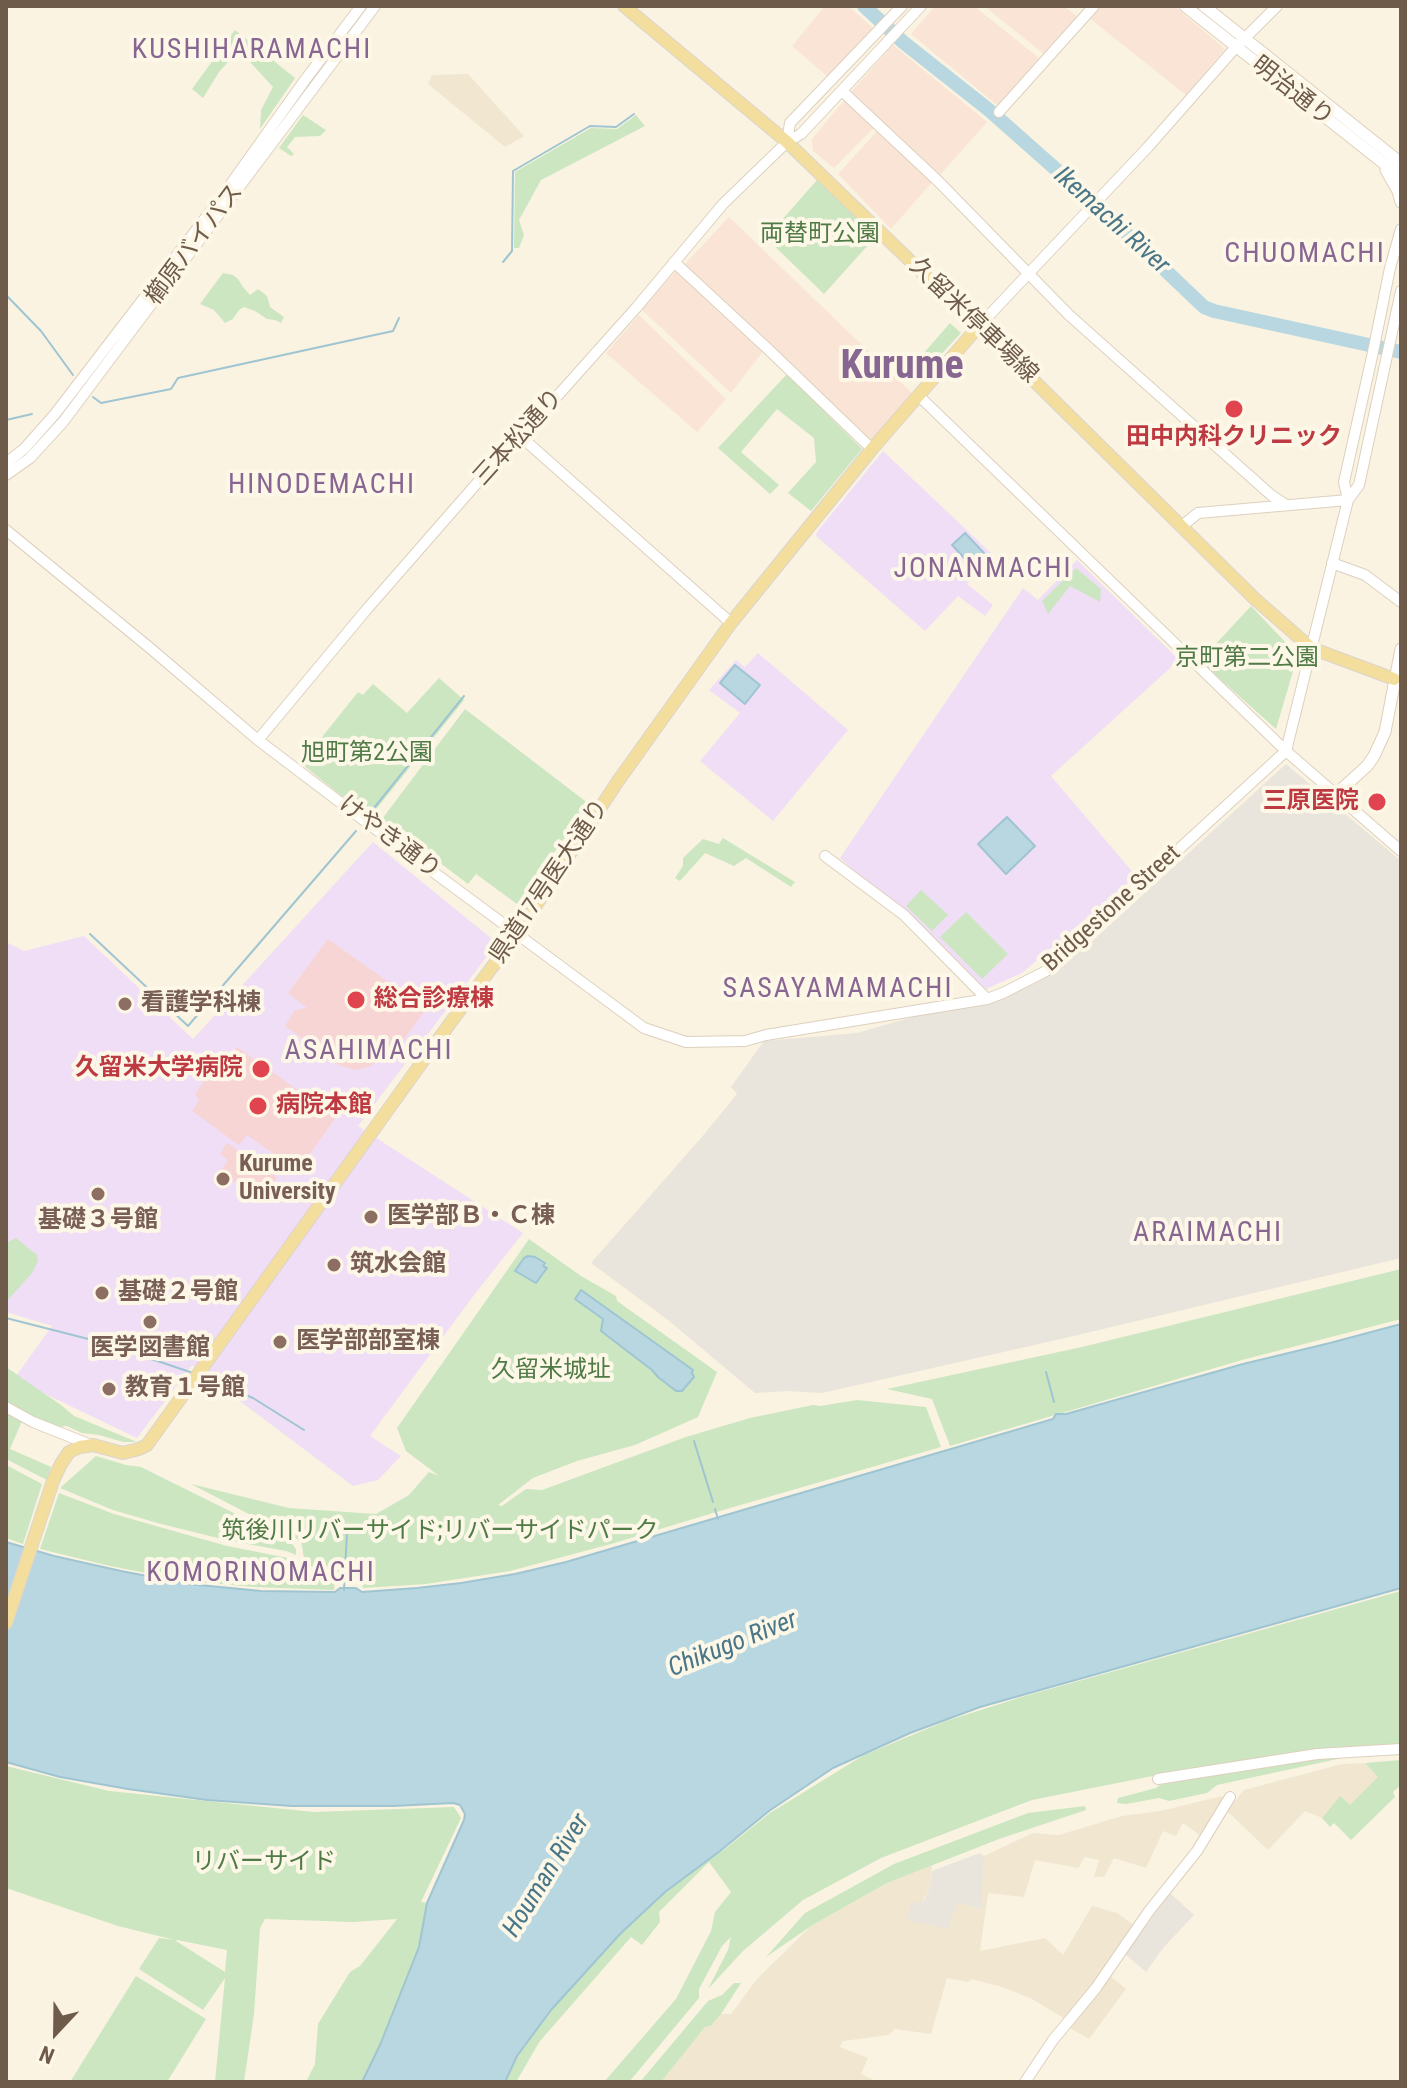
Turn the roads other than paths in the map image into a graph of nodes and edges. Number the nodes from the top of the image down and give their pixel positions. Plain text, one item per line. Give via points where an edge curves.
1 (361, 6) edge
2 (375, 6) edge
3 (624, 6) edge
4 (902, 6) edge
5 (921, 6) edge
6 (1094, 6) edge
7 (1185, 6) edge
8 (1204, 6) edge
9 (1277, 6) edge
10 (1245, 38) junction
11 (1235, 48) junction
12 (842, 91) junction
13 (999, 112) dead end
14 (787, 142) junction
15 (1381, 162) junction
16 (1401, 163) edge
17 (1401, 177) edge
18 (1401, 202) edge
19 (1401, 229) edge
20 (674, 262) junction
21 (1029, 272) junction
22 (1401, 291) edge
23 (978, 327) junction
24 (918, 395) junction
25 (519, 435) junction
26 (872, 449) junction
27 (6, 463) edge
28 (6, 475) edge
29 (1348, 500) junction
30 (1286, 505) junction
31 (1182, 526) junction
32 (6, 530) edge
33 (1332, 563) junction
34 (1401, 602) edge
35 (731, 623) junction
36 (1311, 648) junction
37 (1401, 649) edge
38 (1394, 679) junction
39 (258, 740) junction
40 (1286, 751) junction
41 (1335, 795) junction
42 (1401, 851) edge
43 (825, 856) dead end
44 (517, 934) junction
45 (987, 999) junction
46 (766, 1035) joint
47 (6, 1407) edge
48 (86, 1446) junction
49 (6, 1623) edge
50 (1401, 1749) edge
51 (1158, 1779) dead end
52 (1230, 1797) dead end
53 (1025, 2082) edge

1 - 27 street, 櫛原バイパス via 55,414
2 - 28 street, 櫛原バイパス via 63,422
3 - 14 main road, 久留米停車場線
4 - 14 street, 三本松通り via 790,123
5 - 12 street, 三本松通り
6 - 13 street
7 - 11 main road, 明治通り
8 - 10 main road, 明治通り
9 - 10 street
10 - 11 street
10 - 16 main road, 明治通り
11 - 15 main road, 明治通り
11 - 21 street
12 - 14 street, 三本松通り
12 - 21 street
14 - 20 street, 三本松通り via 723,204
14 - 23 main road, 久留米停車場線
15 - 17 main road, 明治通り
15 - 18 main road
19 - 29 street via 1344,482
20 - 25 street, 三本松通り
20 - 26 street
21 - 23 street
21 - 30 street via 1069,315
22 - 29 street via 1359,485
23 - 24 main road, 県道17号医大通り
23 - 31 main road, 久留米停車場線
24 - 26 main road, 県道17号医大通り
24 - 40 street
25 - 35 street
25 - 39 street, 三本松通り
26 - 35 main road, 県道17号医大通り
29 - 30 street
29 - 33 street
30 - 31 street via 1198,513
31 - 36 main road, 久留米停車場線
32 - 39 street, けやき通り
33 - 34 street via 1365,575
33 - 36 street
35 - 44 main road, 県道17号医大通り
36 - 38 main road
36 - 40 street
37 - 38 main road
38 - 41 main road via 1385,732 1374,756
39 - 44 street, けやき通り
40 - 41 street
40 - 45 street, Bridgestone Street via 1046,971
41 - 42 street
43 - 45 street via 904,915
44 - 46 street, けやき通り via 644,1028 686,1042 745,1041
44 - 48 main road, 県道17号医大通り via 147,1445 123,1453
45 - 46 street, Bridgestone Street
47 - 48 street
48 - 49 main road via 69,1452 53,1481
50 - 51 street via 1317,1754
52 - 53 street via 1197,1851

